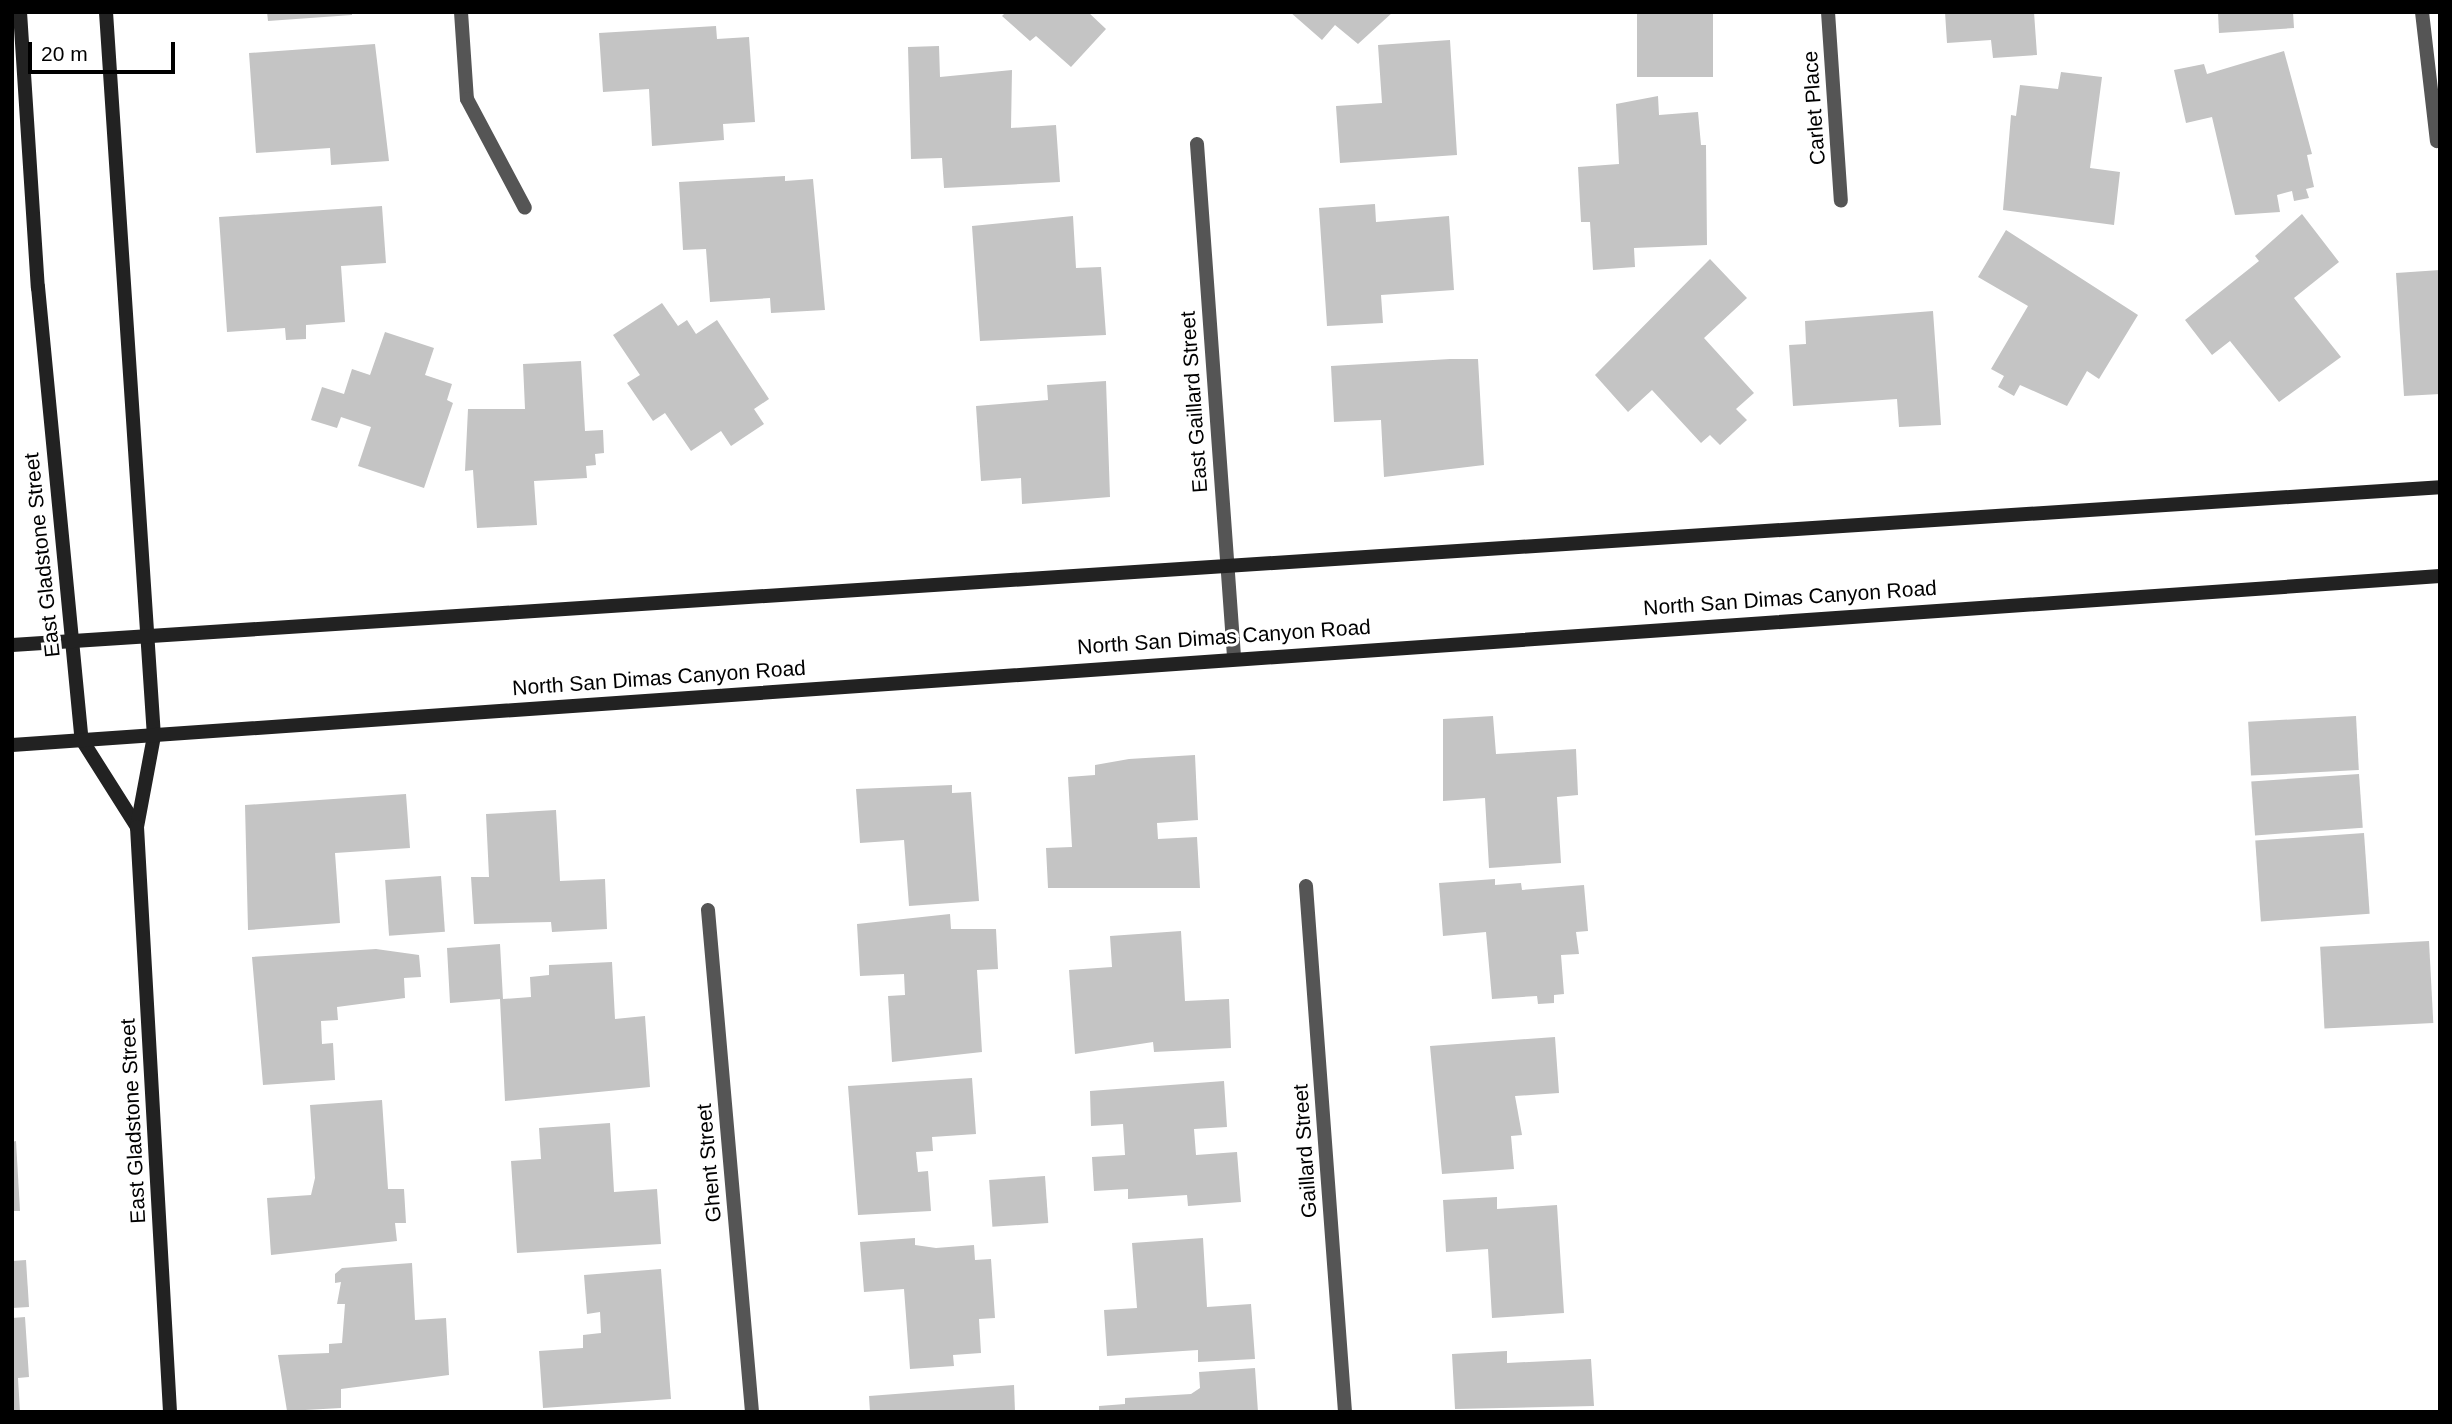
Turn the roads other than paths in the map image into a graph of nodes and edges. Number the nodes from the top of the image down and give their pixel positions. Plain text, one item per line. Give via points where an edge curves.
1 (20, 12) edge
2 (106, 12) edge
3 (461, 12) edge
4 (1828, 12) edge
5 (2422, 12) edge
6 (2437, 141) dead end
7 (1197, 144) dead end
8 (1841, 201) dead end
9 (525, 208) dead end
10 (2440, 487) edge
11 (1228, 570) junction
12 (2440, 576) edge
13 (149, 636) junction
14 (71, 641) junction
15 (12, 645) edge
16 (1234, 656) junction
17 (154, 736) junction
18 (82, 740) junction
19 (12, 745) edge
20 (137, 827) junction
21 (1306, 886) dead end
22 (708, 910) dead end
23 (170, 1412) edge
24 (752, 1412) edge
25 (1345, 1412) edge

1 - 14 main road, East Gladstone Street
2 - 13 main road, East Gladstone Street
3 - 9 street via 467,99
4 - 8 street, Carlet Place
5 - 6 street
7 - 11 street, East Gaillard Street
10 - 11 main road
11 - 13 main road
11 - 16 street, East Gaillard Street
12 - 16 main road, North San Dimas Canyon Road
13 - 14 main road
13 - 17 main road, East Gladstone Street
14 - 15 main road
14 - 18 main road, East Gladstone Street
16 - 17 main road, North San Dimas Canyon Road
17 - 18 main road, North San Dimas Canyon Road
17 - 20 main road, East Gladstone Street
18 - 19 main road, North San Dimas Canyon Road
18 - 20 main road, East Gladstone Street
20 - 23 main road, East Gladstone Street
21 - 25 street, Gaillard Street
22 - 24 street, Ghent Street

